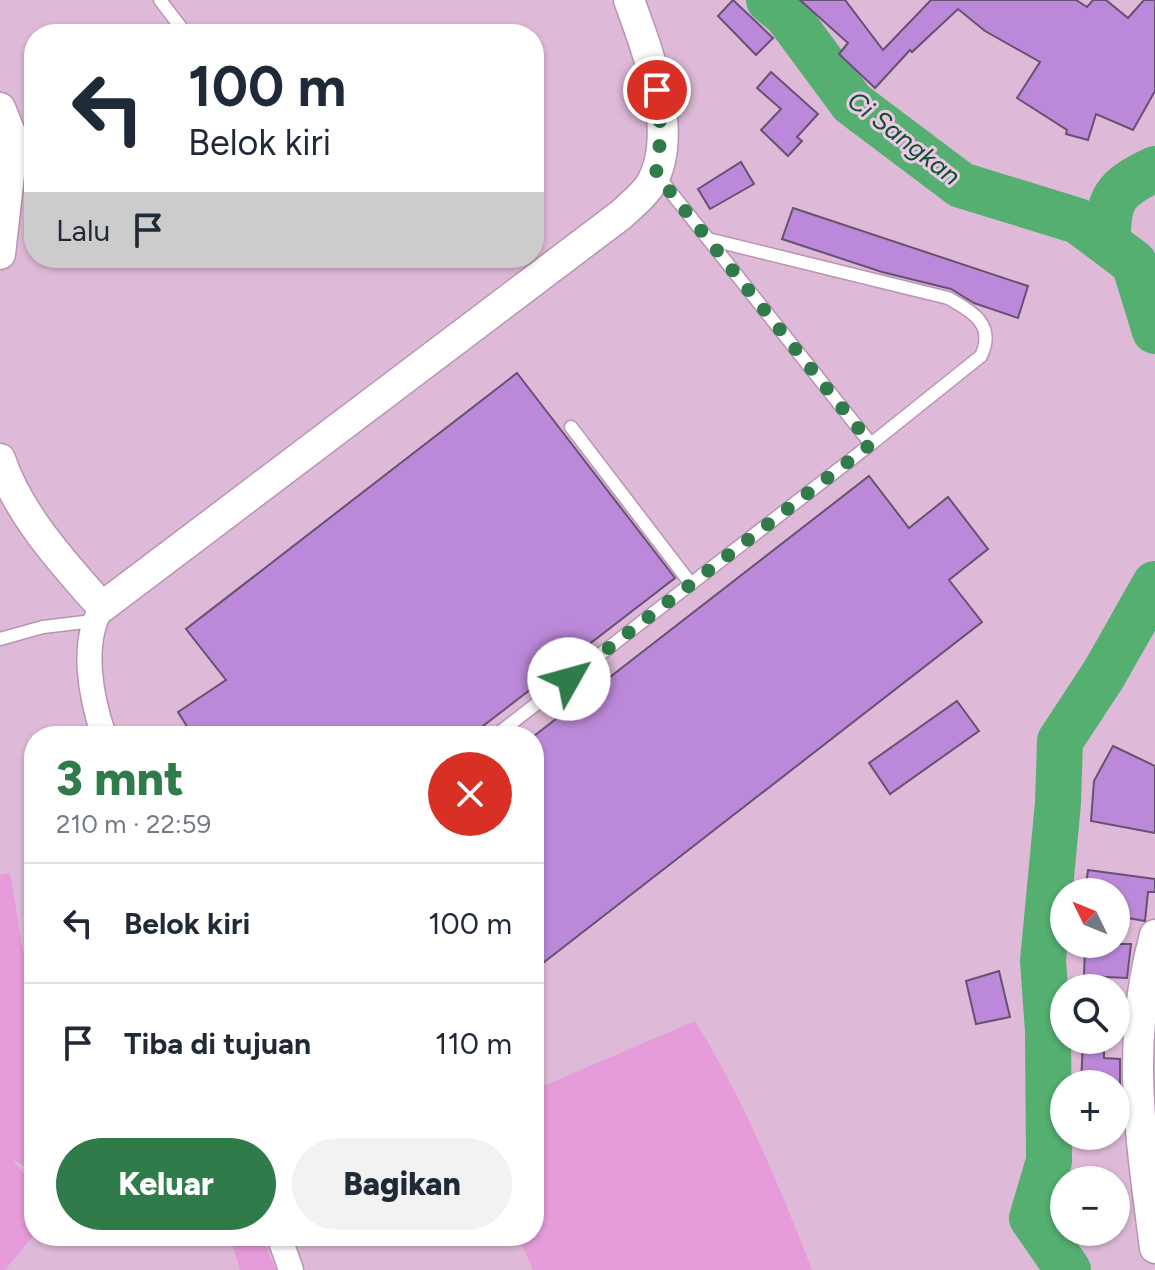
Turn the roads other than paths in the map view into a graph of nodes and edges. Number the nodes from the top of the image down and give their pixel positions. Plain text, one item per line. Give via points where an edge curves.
1 (160, 0) edge
2 (629, 0) edge
3 (178, 24) edge
4 (0, 108) edge
5 (656, 174) junction
6 (712, 240) junction
7 (0, 254) edge
8 (571, 427) dead end
9 (871, 444) junction
10 (0, 459) edge
11 (691, 584) junction
12 (98, 614) junction
13 (0, 639) edge
14 (101, 726) edge
15 (508, 726) edge
16 (1155, 935) edge
17 (283, 1246) edge
18 (1155, 1248) edge
19 (291, 1270) edge

1 - 3 lane
2 - 5 street via 661,107
4 - 7 street via 13,140
5 - 6 lane
5 - 12 street via 622,214
6 - 9 lane
6 - 9 lane via 948,298 985,325 981,356
8 - 11 lane
9 - 11 lane
10 - 12 street via 17,494
11 - 15 lane
12 - 13 lane
12 - 14 street via 93,696
16 - 18 street via 1141,1016 1136,1103
17 - 19 street

